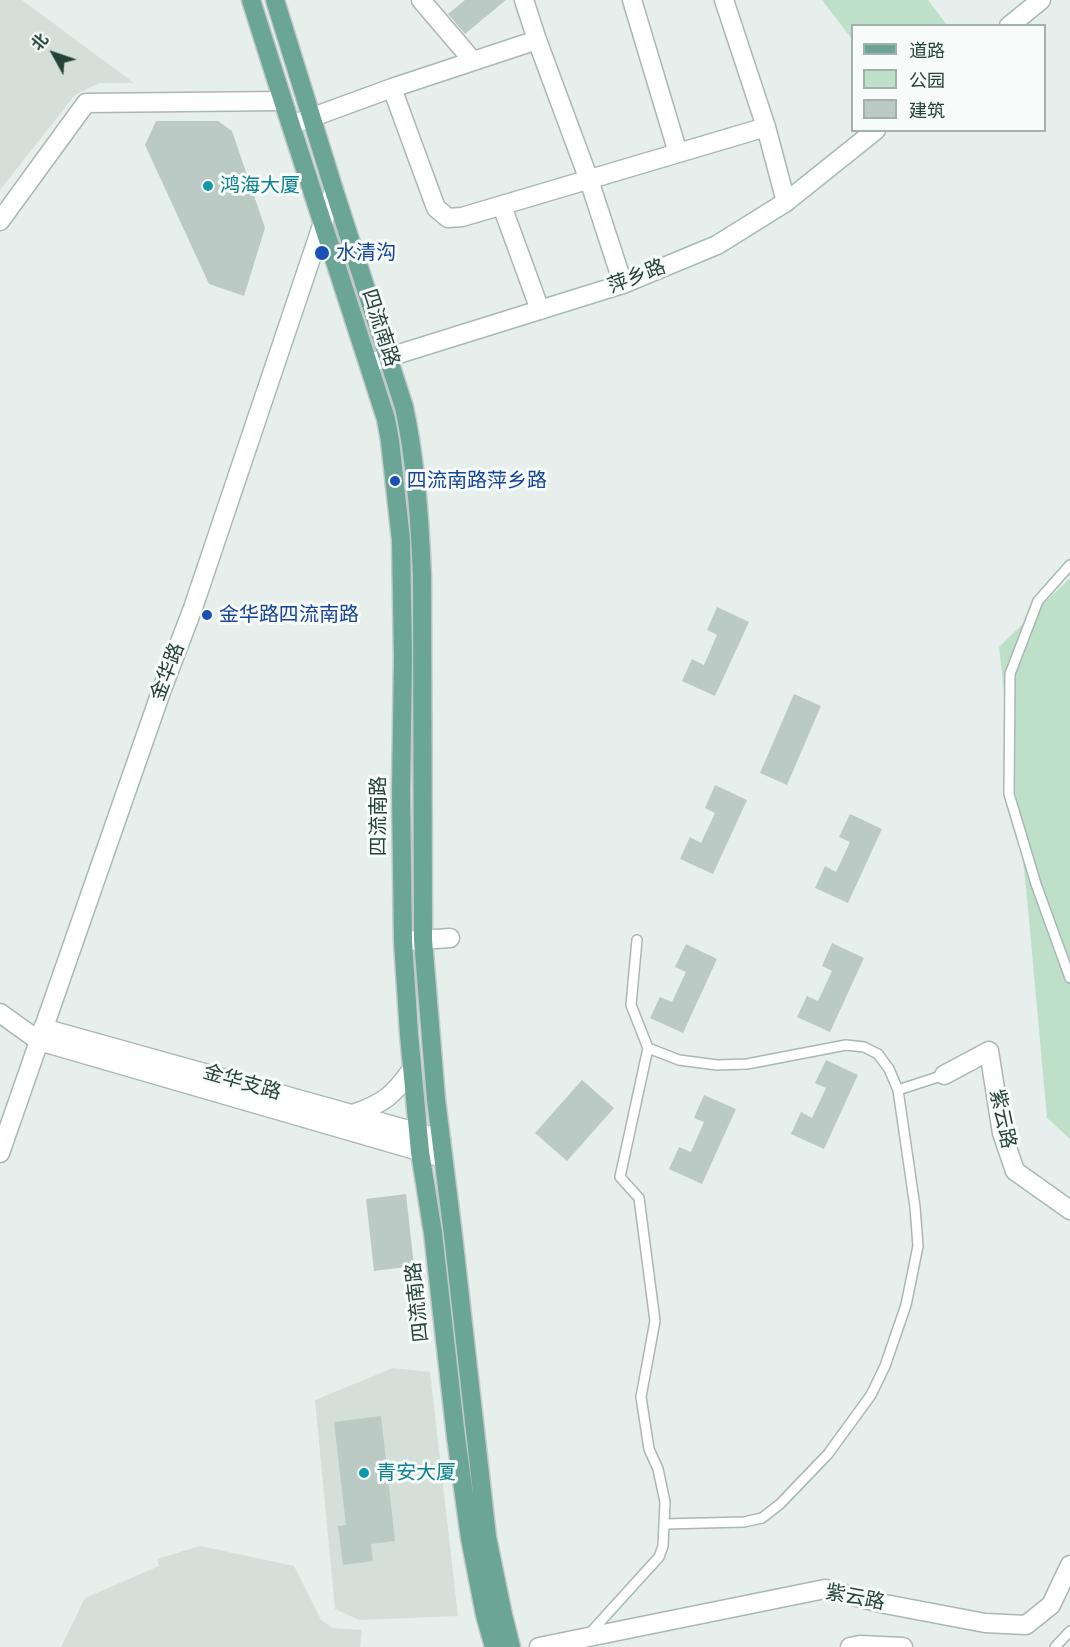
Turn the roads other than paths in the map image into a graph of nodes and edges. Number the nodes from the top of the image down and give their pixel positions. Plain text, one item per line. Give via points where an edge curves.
1 (251, 0) edge
2 (275, 0) edge
3 (421, 0) edge
4 (524, 0) edge
5 (632, 0) edge
6 (724, 0) edge
7 (1041, 0) edge
8 (1011, 24) edge
9 (537, 40) junction
10 (473, 61) junction
11 (393, 88) junction
12 (282, 101) junction
13 (310, 117) junction
14 (291, 125) junction
15 (766, 127) junction
16 (874, 132) edge
17 (678, 153) junction
18 (590, 180) junction
19 (334, 190) junction
20 (786, 202) junction
21 (502, 206) junction
22 (0, 221) edge
23 (322, 223) junction
24 (623, 284) junction
25 (540, 310) junction
26 (387, 356) junction
27 (368, 363) junction
28 (1070, 565) edge
29 (450, 938) dead end
30 (423, 940) junction
31 (637, 940) dead end
32 (403, 941) junction
33 (1070, 978) edge
34 (0, 1013) edge
35 (41, 1035) junction
36 (648, 1048) junction
37 (412, 1069) junction
38 (944, 1075) joint
39 (898, 1090) junction
40 (353, 1114) junction
41 (417, 1132) junction
42 (441, 1139) junction
43 (420, 1152) junction
44 (0, 1153) edge
45 (443, 1158) junction
46 (1070, 1210) edge
47 (664, 1524) junction
48 (1070, 1565) edge
49 (1070, 1630) edge
50 (587, 1637) junction
51 (494, 1647) edge
52 (511, 1647) edge
53 (539, 1647) edge
54 (850, 1647) edge
55 (903, 1647) edge
56 (1055, 1647) edge

1 - 12 main road, 四流南路
2 - 13 main road, 四流南路
3 - 10 street
4 - 9 street
5 - 17 street
6 - 15 street
7 - 8 street
9 - 10 street
9 - 18 street
10 - 11 street
11 - 13 street
11 - 21 street via 436,208 448,218 462,218
12 - 14 main road, 四流南路
12 - 22 street via 86,103
13 - 14 street
13 - 19 main road, 四流南路
14 - 23 main road, 四流南路
15 - 17 street
15 - 20 street
16 - 20 street, 萍乡路
17 - 18 street
18 - 21 street
18 - 24 street
19 - 23 street, 金华路
19 - 26 main road, 四流南路
20 - 24 street, 萍乡路 via 717,245
21 - 25 street
23 - 27 main road, 四流南路
23 - 35 street, 金华路 via 193,608
24 - 25 street, 萍乡路
25 - 26 street, 萍乡路
26 - 27 street, 萍乡路
26 - 30 main road, 四流南路 via 410,436 420,529
27 - 32 main road, 四流南路 via 386,419 401,540
28 - 33 lane via 1038,601 1010,674 1009,794 1035,884
29 - 30 street
30 - 32 street
30 - 42 main road, 四流南路
31 - 36 lane via 631,1005
32 - 37 main road, 四流南路
34 - 35 street, 金华支路
35 - 40 street, 金华支路
35 - 43 street
35 - 44 street, 金华路
36 - 39 lane via 679,1060 717,1065 747,1064 846,1045 864,1047 878,1054
36 - 47 lane via 620,1177 639,1198 655,1321 641,1397 649,1449 665,1502
37 - 40 street via 384,1101
37 - 41 main road, 四流南路
38 - 39 lane
38 - 46 street, 紫云路 via 989,1051 1002,1133 1015,1171
39 - 47 lane via 918,1246 906,1305 871,1395 828,1454 762,1518
40 - 41 street, 金华支路
41 - 42 street, 金华支路
41 - 43 main road, 四流南路
42 - 45 main road, 四流南路
43 - 45 street
43 - 51 main road, 四流南路 via 470,1539
45 - 52 main road, 四流南路 via 487,1537
47 - 50 lane via 658,1557
48 - 50 street, 紫云路 via 1051,1605 1026,1625 985,1623 825,1589
49 - 56 lane
50 - 53 street, 紫云路
54 - 55 street

